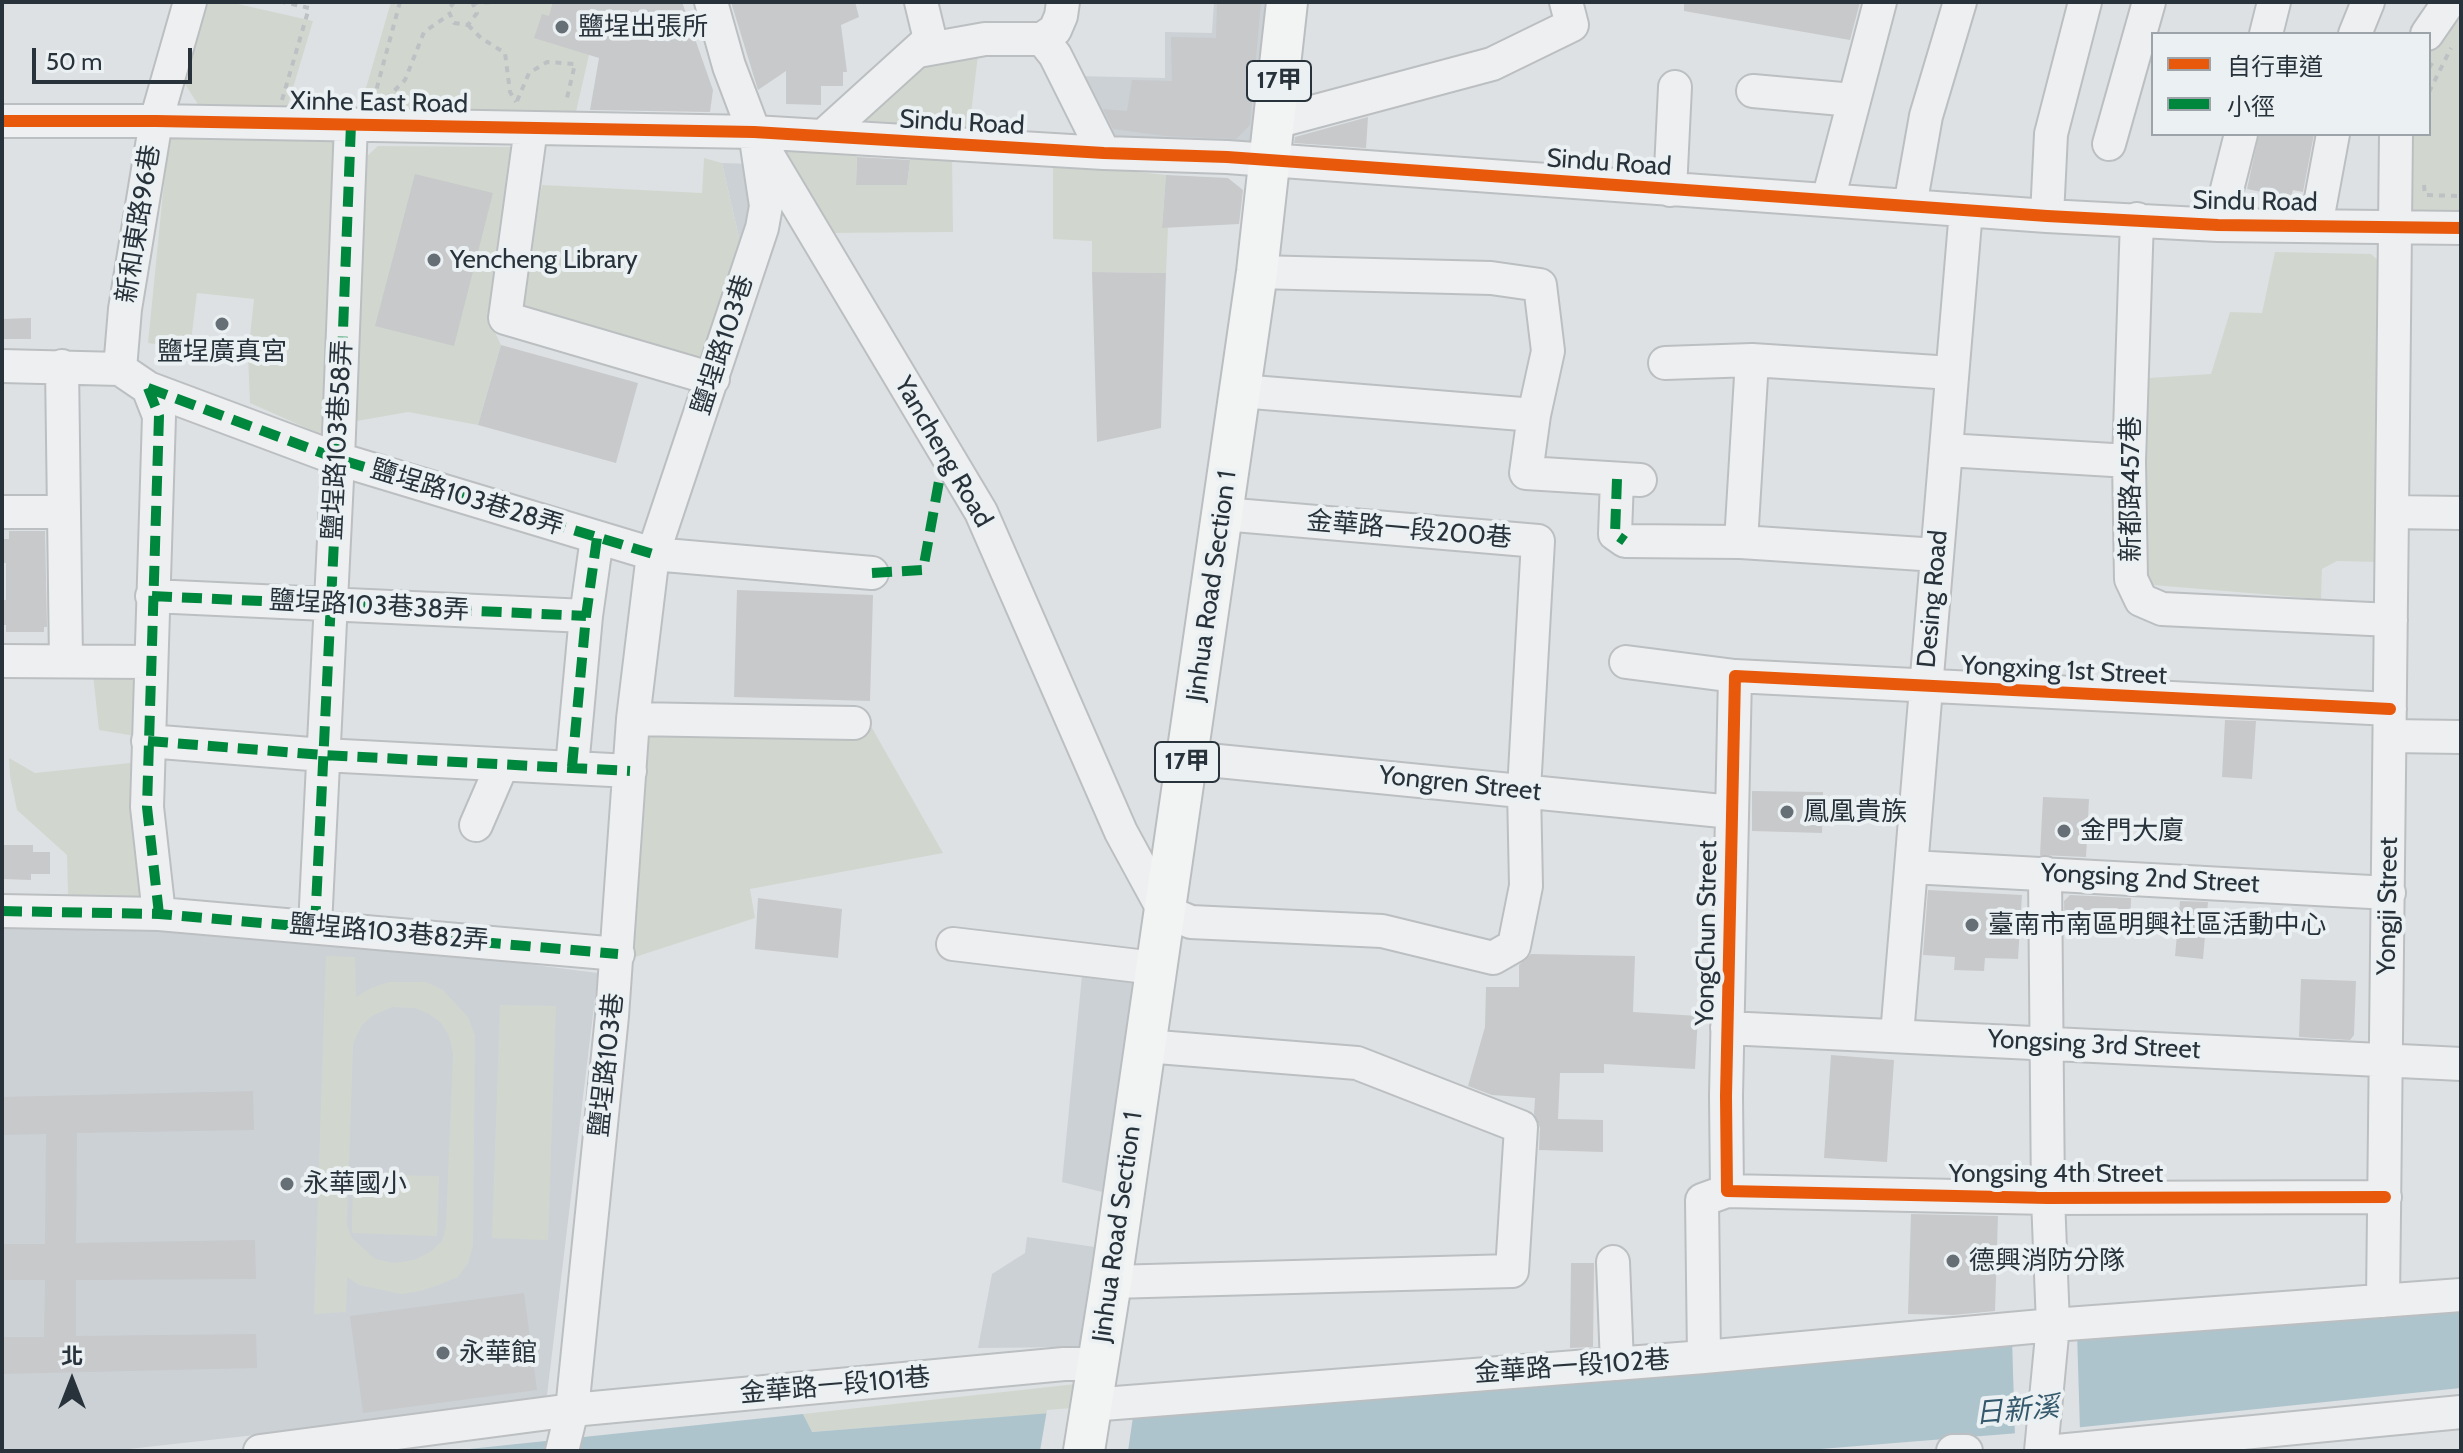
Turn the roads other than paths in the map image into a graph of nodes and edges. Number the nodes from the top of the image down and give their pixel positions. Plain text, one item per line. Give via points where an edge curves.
1 (190, 2) edge
2 (711, 2) edge
3 (921, 2) edge
4 (1063, 2) edge
5 (1287, 2) edge
6 (1566, 2) edge
7 (1880, 2) edge
8 (1960, 2) edge
9 (2085, 2) edge
10 (2149, 2) edge
11 (2274, 2) edge
12 (2368, 2) edge
13 (2449, 2) edge
14 (2266, 32) edge
15 (2356, 32) edge
16 (1042, 39) junction
17 (2440, 39) edge
18 (918, 51) junction
19 (1675, 87) dead end
20 (1753, 91) dead end
21 (1853, 100) junction
22 (2, 121) edge
23 (156, 121) junction
24 (351, 124) junction
25 (531, 128) junction
26 (754, 132) junction
27 (823, 136) junction
28 (2240, 136) edge
29 (2333, 136) edge
30 (2396, 136) edge
31 (1273, 141) junction
32 (2109, 144) dead end
33 (1104, 153) junction
34 (1670, 190) junction
35 (1828, 200) junction
36 (1910, 206) junction
37 (1966, 210) junction
38 (2047, 216) junction
39 (2137, 219) junction
40 (2218, 225) junction
41 (2316, 226) junction
42 (2393, 227) junction
43 (2461, 228) edge
44 (1257, 272) junction
45 (1752, 360) junction
46 (1665, 363) dead end
47 (2, 366) edge
48 (62, 366) junction
49 (120, 369) junction
50 (1952, 373) junction
51 (713, 379) junction
52 (148, 388) junction
53 (1240, 391) junction
54 (1534, 415) junction
55 (1946, 450) junction
56 (338, 459) junction
57 (2129, 461) junction
58 (2, 512) edge
59 (64, 512) junction
60 (2392, 512) junction
61 (2461, 513) edge
62 (1223, 514) junction
63 (597, 538) junction
64 (1741, 542) junction
65 (653, 554) junction
66 (1937, 555) junction
67 (872, 573) dead end
68 (152, 596) junction
69 (330, 603) junction
70 (586, 616) junction
71 (2391, 620) junction
72 (2, 661) edge
73 (66, 661) junction
74 (150, 662) junction
75 (1626, 662) dead end
76 (1735, 676) junction
77 (1926, 686) junction
78 (633, 719) junction
79 (854, 723) dead end
80 (2390, 723) junction
81 (2461, 737) edge
82 (148, 741) junction
83 (323, 755) junction
84 (1188, 758) junction
85 (502, 765) junction
86 (572, 767) junction
87 (630, 771) junction
88 (1524, 790) junction
89 (1732, 812) junction
90 (476, 825) dead end
91 (1911, 867) junction
92 (2045, 873) junction
93 (2389, 893) junction
94 (2, 911) edge
95 (1164, 911) junction
96 (159, 914) junction
97 (315, 926) junction
98 (953, 944) dead end
99 (618, 954) junction
100 (1155, 968) junction
101 (1727, 1028) junction
102 (1897, 1035) junction
103 (2048, 1043) junction
104 (1145, 1046) junction
105 (2387, 1060) junction
106 (2461, 1064) edge
107 (1727, 1191) junction
108 (2385, 1197) junction
109 (2048, 1198) junction
110 (1613, 1262) dead end
111 (1111, 1282) junction
112 (2461, 1295) edge
113 (2383, 1301) junction
114 (2053, 1329) junction
115 (1704, 1357) junction
116 (1097, 1364) junction
117 (1617, 1364) junction
118 (1090, 1405) junction
119 (2461, 1412) edge
120 (567, 1429) edge
121 (260, 1451) edge
122 (1084, 1451) edge
123 (1953, 1451) edge
124 (1966, 1451) edge
125 (2041, 1451) edge
126 (2057, 1451) edge

1 - 23 street, 新和東路96巷
2 - 26 street, Yancheng Road
3 - 18 street via 930,39
4 - 16 street via 1055,30
5 - 31 main road, Jinhua Road Section 1 / 17甲
6 - 31 street via 1572,25 1492,64
7 - 21 street
8 - 36 street via 1926,116
9 - 38 street via 2051,134
10 - 32 street
11 - 14 street
12 - 15 street
13 - 17 street
16 - 18 street via 985,39
16 - 33 street
18 - 27 street
19 - 34 street
20 - 21 street
21 - 35 street
22 - 23 street, Xinhe East Road
23 - 24 street, Xinhe East Road
23 - 49 street, 新和東路96巷
24 - 25 street, Xinhe East Road
24 - 56 street, 鹽埕路103巷58弄
25 - 26 street, Xinhe East Road
25 - 51 street via 505,318
26 - 27 street, Sindu Road
26 - 51 street, 鹽埕路103巷 via 766,206
26 - 95 street, Yancheng Road via 981,512 1121,832
27 - 33 street, Sindu Road
28 - 40 street
29 - 41 street
30 - 42 street, Yongji Street
31 - 33 street, Sindu Road
31 - 34 street, Sindu Road
31 - 44 main road, Jinhua Road Section 1 / 17甲
34 - 35 street, Sindu Road
35 - 36 street, Sindu Road
36 - 37 street, Sindu Road
37 - 38 street, Sindu Road
37 - 50 street, Desing Road
38 - 39 street, Sindu Road
39 - 40 street, Sindu Road
39 - 57 street, 新都路457巷
40 - 41 street, Sindu Road
41 - 42 street, Sindu Road
42 - 43 street, Sindu Road
42 - 60 street, Yongji Street
44 - 53 main road, Jinhua Road Section 1 / 17甲
44 - 54 street via 1491,278 1540,285 1548,351
45 - 46 street
45 - 50 street
45 - 64 street
47 - 48 street
48 - 49 street
48 - 59 street
49 - 52 street
50 - 55 street, Desing Road
51 - 65 street, 鹽埕路103巷
52 - 56 street, 鹽埕路103巷28弄
52 - 68 street via 159,416
53 - 54 street
53 - 62 main road, Jinhua Road Section 1 / 17甲
54 - 64 street via 1526,473 1629,480 1615,534 1625,541
55 - 57 street
55 - 66 street, Desing Road
56 - 63 street, 鹽埕路103巷28弄
56 - 69 street, 鹽埕路103巷58弄
57 - 71 street, 新都路457巷 via 2131,579 2141,600 2162,609
58 - 59 street
59 - 73 street
60 - 61 street
60 - 71 street, Yongji Street
62 - 84 main road, Jinhua Road Section 1 / 17甲
62 - 88 street, 金華路一段200巷 via 1538,541
63 - 65 street, 鹽埕路103巷28弄
63 - 70 street
64 - 66 street
65 - 67 street
65 - 78 street, 鹽埕路103巷
66 - 77 street, Desing Road
68 - 69 street, 鹽埕路103巷38弄
68 - 74 street
69 - 70 street, 鹽埕路103巷38弄
69 - 83 street, 鹽埕路103巷58弄
70 - 86 street
71 - 80 street, Yongji Street
72 - 73 street
73 - 74 street
74 - 82 street
75 - 76 street, Yongxing 1st Street
76 - 77 street, Yongxing 1st Street
76 - 89 street, YongChun Street
77 - 80 street, Yongxing 1st Street
77 - 91 street, Desing Road
78 - 79 street
78 - 87 street, 鹽埕路103巷
80 - 81 street, Yongxing 1st Street
80 - 93 street, Yongji Street
82 - 83 street
82 - 96 street via 147,807
83 - 85 street
83 - 97 street, 鹽埕路103巷58弄
84 - 88 street, Yongren Street
84 - 95 main road, Jinhua Road Section 1 / 17甲
85 - 86 street
85 - 90 street
86 - 87 street
87 - 99 street, 鹽埕路103巷
88 - 89 street, Yongren Street
88 - 95 street via 1526,886 1514,946 1493,958 1382,931 1191,922
89 - 101 street, YongChun Street
91 - 92 street, Yongsing 2nd Street
91 - 102 street, Desing Road
92 - 93 street, Yongsing 2nd Street
92 - 103 street
93 - 105 street, Yongji Street
94 - 96 street, 鹽埕路103巷82弄
95 - 100 main road, Jinhua Road Section 1 / 17甲
96 - 97 street, 鹽埕路103巷82弄
97 - 99 street, 鹽埕路103巷82弄
98 - 100 street
99 - 120 street, 鹽埕路103巷
100 - 104 main road, Jinhua Road Section 1 / 17甲
101 - 102 street, Yongsing 3rd Street
101 - 107 street, YongChun Street
102 - 103 street, Yongsing 3rd Street
103 - 105 street, Yongsing 3rd Street
103 - 109 street
104 - 111 main road, Jinhua Road Section 1 / 17甲
104 - 111 street via 1357,1063 1521,1127 1512,1271
105 - 106 street, Yongsing 3rd Street
105 - 108 street, Yongji Street
107 - 109 street, Yongsing 4th Street
107 - 115 street via 1702,1200
108 - 109 street, Yongsing 4th Street
108 - 113 street, Yongji Street
109 - 114 street
110 - 117 street
111 - 116 main road, Jinhua Road Section 1 / 17甲
112 - 113 street, 金華路一段102巷
113 - 114 street, 金華路一段102巷
114 - 115 street, 金華路一段102巷
114 - 125 street
115 - 117 street, 金華路一段102巷
116 - 118 main road, Jinhua Road Section 1 / 17甲
116 - 120 street, 金華路一段101巷 via 1064,1364
117 - 118 street, 金華路一段102巷
118 - 122 main road, 17甲
119 - 126 street
120 - 121 street, 金華路一段101巷
123 - 124 street

